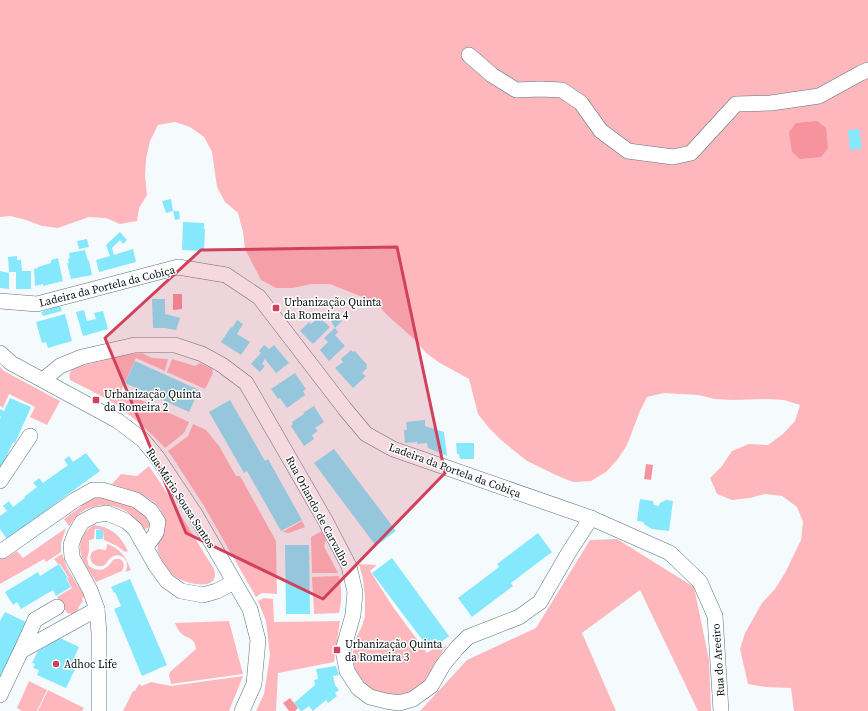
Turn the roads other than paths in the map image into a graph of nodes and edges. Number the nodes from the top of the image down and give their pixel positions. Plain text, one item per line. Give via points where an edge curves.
1 (468, 55) dead end
2 (868, 70) edge
3 (0, 301) edge
4 (0, 353) edge
5 (43, 380) junction
6 (30, 436) dead end
7 (0, 481) edge
8 (591, 518) junction
9 (146, 547) junction
10 (0, 550) edge
11 (670, 552) joint
12 (234, 582) junction
13 (57, 607) dead end
14 (97, 609) junction
15 (21, 651) junction
16 (0, 695) edge
17 (99, 711) edge
18 (242, 711) edge
19 (721, 711) edge

1 - 2 street via 492,75 516,90 562,90 581,103 601,131 628,151 673,157 691,153 736,104 771,103 818,96
3 - 8 street, Ladeira da Portela da Cobiça via 37,304 178,267 226,275 259,297 366,434 394,450
4 - 5 street, Rua Mário Sousa Santos via 11,363
5 - 8 street, Rua Orlando de Carvalho via 60,366 82,357 135,344 175,345 202,354 246,383 326,520 349,566 355,592 353,615 343,650 347,671 358,688 370,697 399,703 414,699 431,686 443,665 468,637 519,617 540,602 568,552
5 - 12 street, Rua Mário Sousa Santos via 118,421 143,440 194,514
6 - 7 street
8 - 11 street, Ladeira da Portela da Cobiça
9 - 10 street via 156,533 158,522 151,511 136,500 102,490 93,490
9 - 12 street via 167,581 182,591 203,595
9 - 14 street via 135,529 116,516 107,513 95,515 82,522 71,545 72,557
11 - 19 street, Rua do Areeiro via 700,582 715,616
12 - 18 street, Rua Mário Sousa Santos via 250,609 258,640 254,684
13 - 15 street via 35,620
14 - 15 street
14 - 17 street
15 - 16 street

